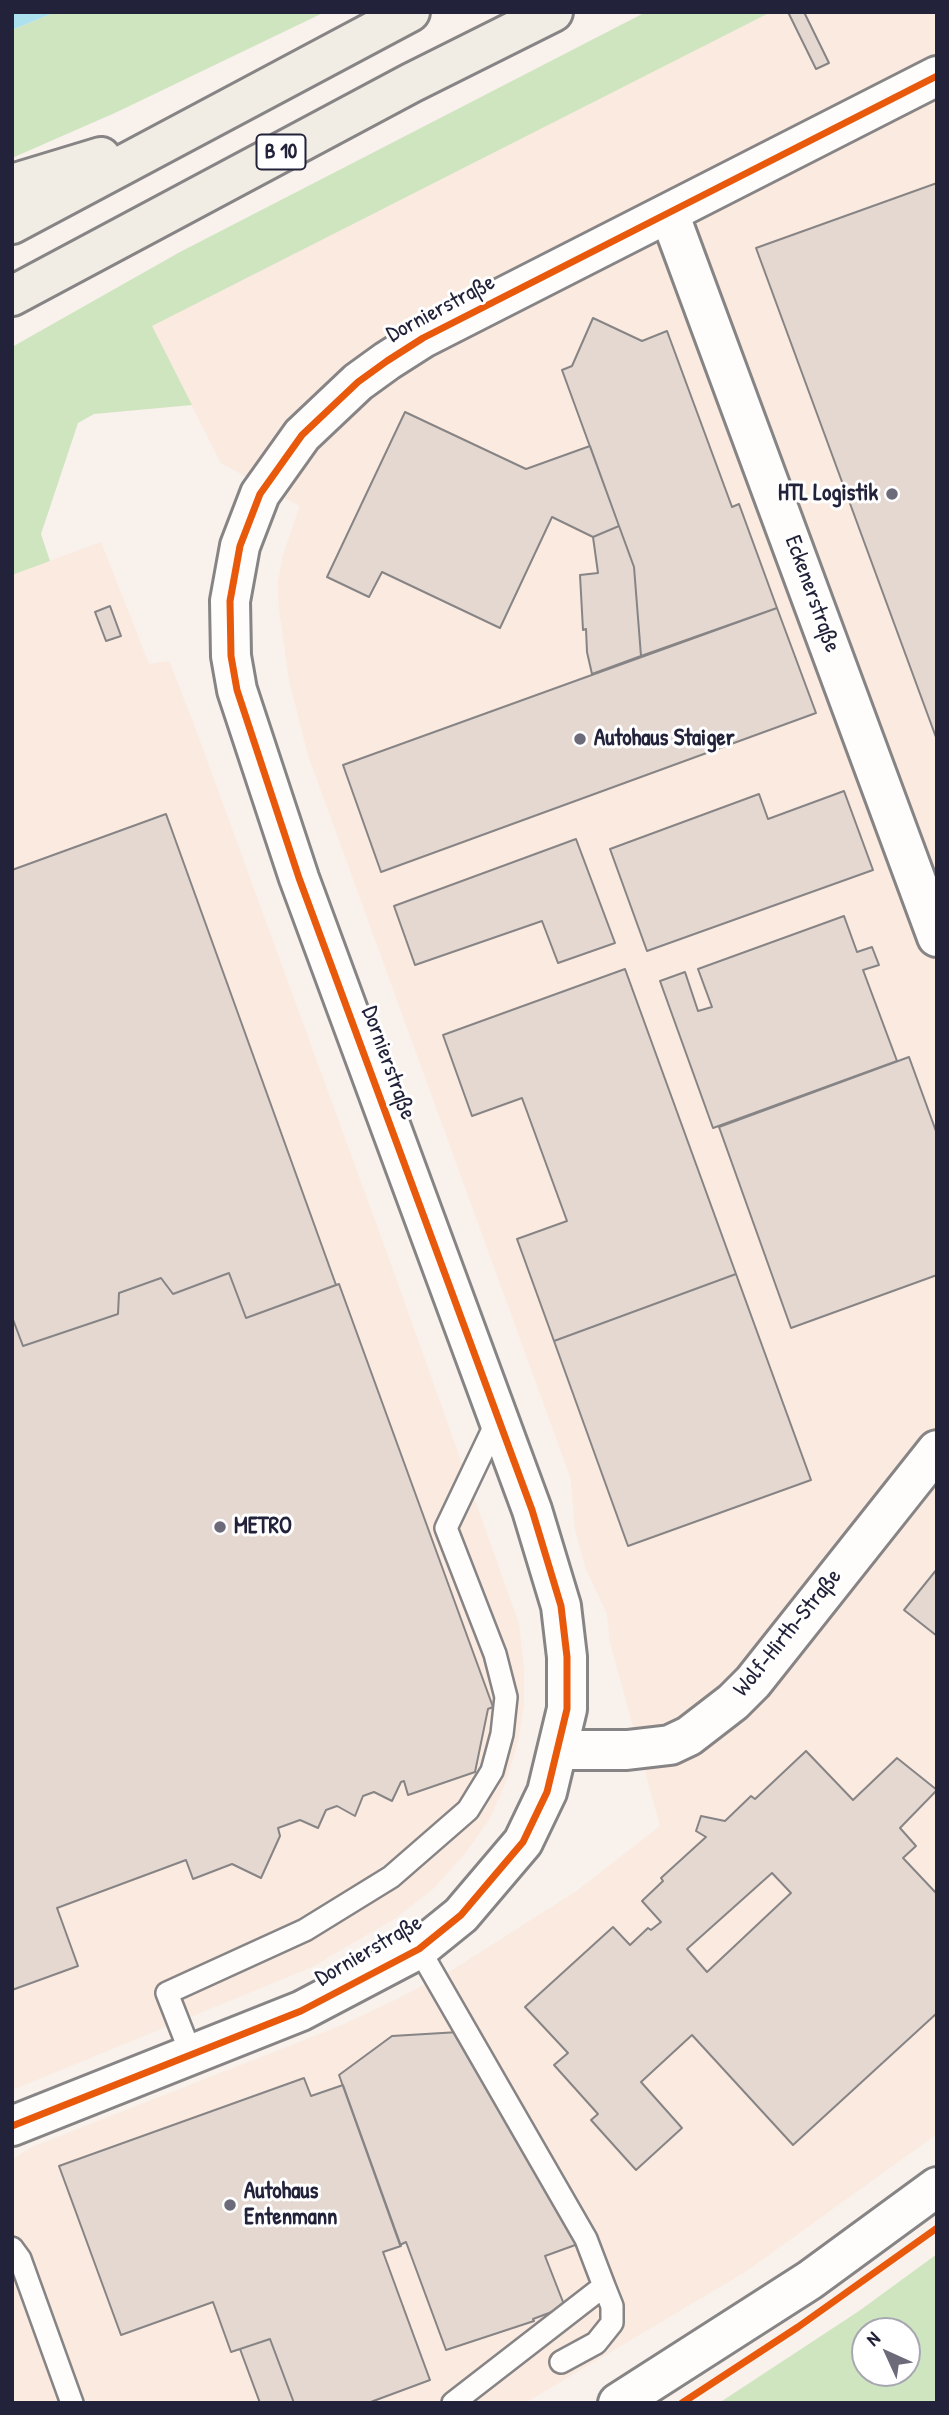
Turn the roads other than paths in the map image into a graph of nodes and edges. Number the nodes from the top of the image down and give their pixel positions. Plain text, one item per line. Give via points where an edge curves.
1 (410, 12) edge
2 (552, 12) edge
3 (937, 76) edge
4 (173, 136) junction
5 (12, 184) edge
6 (669, 213) junction
7 (12, 224) edge
8 (12, 296) edge
9 (937, 937) edge
10 (497, 1421) junction
11 (937, 1450) edge
12 (558, 1750) junction
13 (419, 1949) junction
14 (191, 2054) junction
15 (12, 2126) edge
16 (937, 2187) edge
17 (12, 2248) edge
18 (604, 2286) junction
19 (561, 2362) dead end
20 (72, 2403) edge
21 (453, 2403) edge
22 (618, 2403) edge

1 - 4 highway
2 - 8 highway, B 10
3 - 6 street, Dornierstraße
4 - 5 highway
4 - 7 highway
6 - 9 street, Eckenerstraße
6 - 10 street, Dornierstraße via 424,338 358,382 302,435 260,494 232,582 231,656 246,719 299,878
10 - 12 street, Dornierstraße via 532,1510 561,1606 569,1683
10 - 14 lane via 446,1528 495,1654 506,1697 492,1771 468,1810 391,1877 305,1930 167,1993
11 - 12 street, Wolf-Hirth-Straße via 733,1702 690,1736 670,1745
12 - 13 street, Dornierstraße via 547,1792 523,1842 461,1915
13 - 14 street, Dornierstraße via 301,2011
13 - 18 lane via 586,2239
14 - 15 street, Dornierstraße
16 - 22 street via 810,2280
17 - 20 lane
18 - 19 lane via 612,2306 612,2323 596,2343
18 - 21 lane

